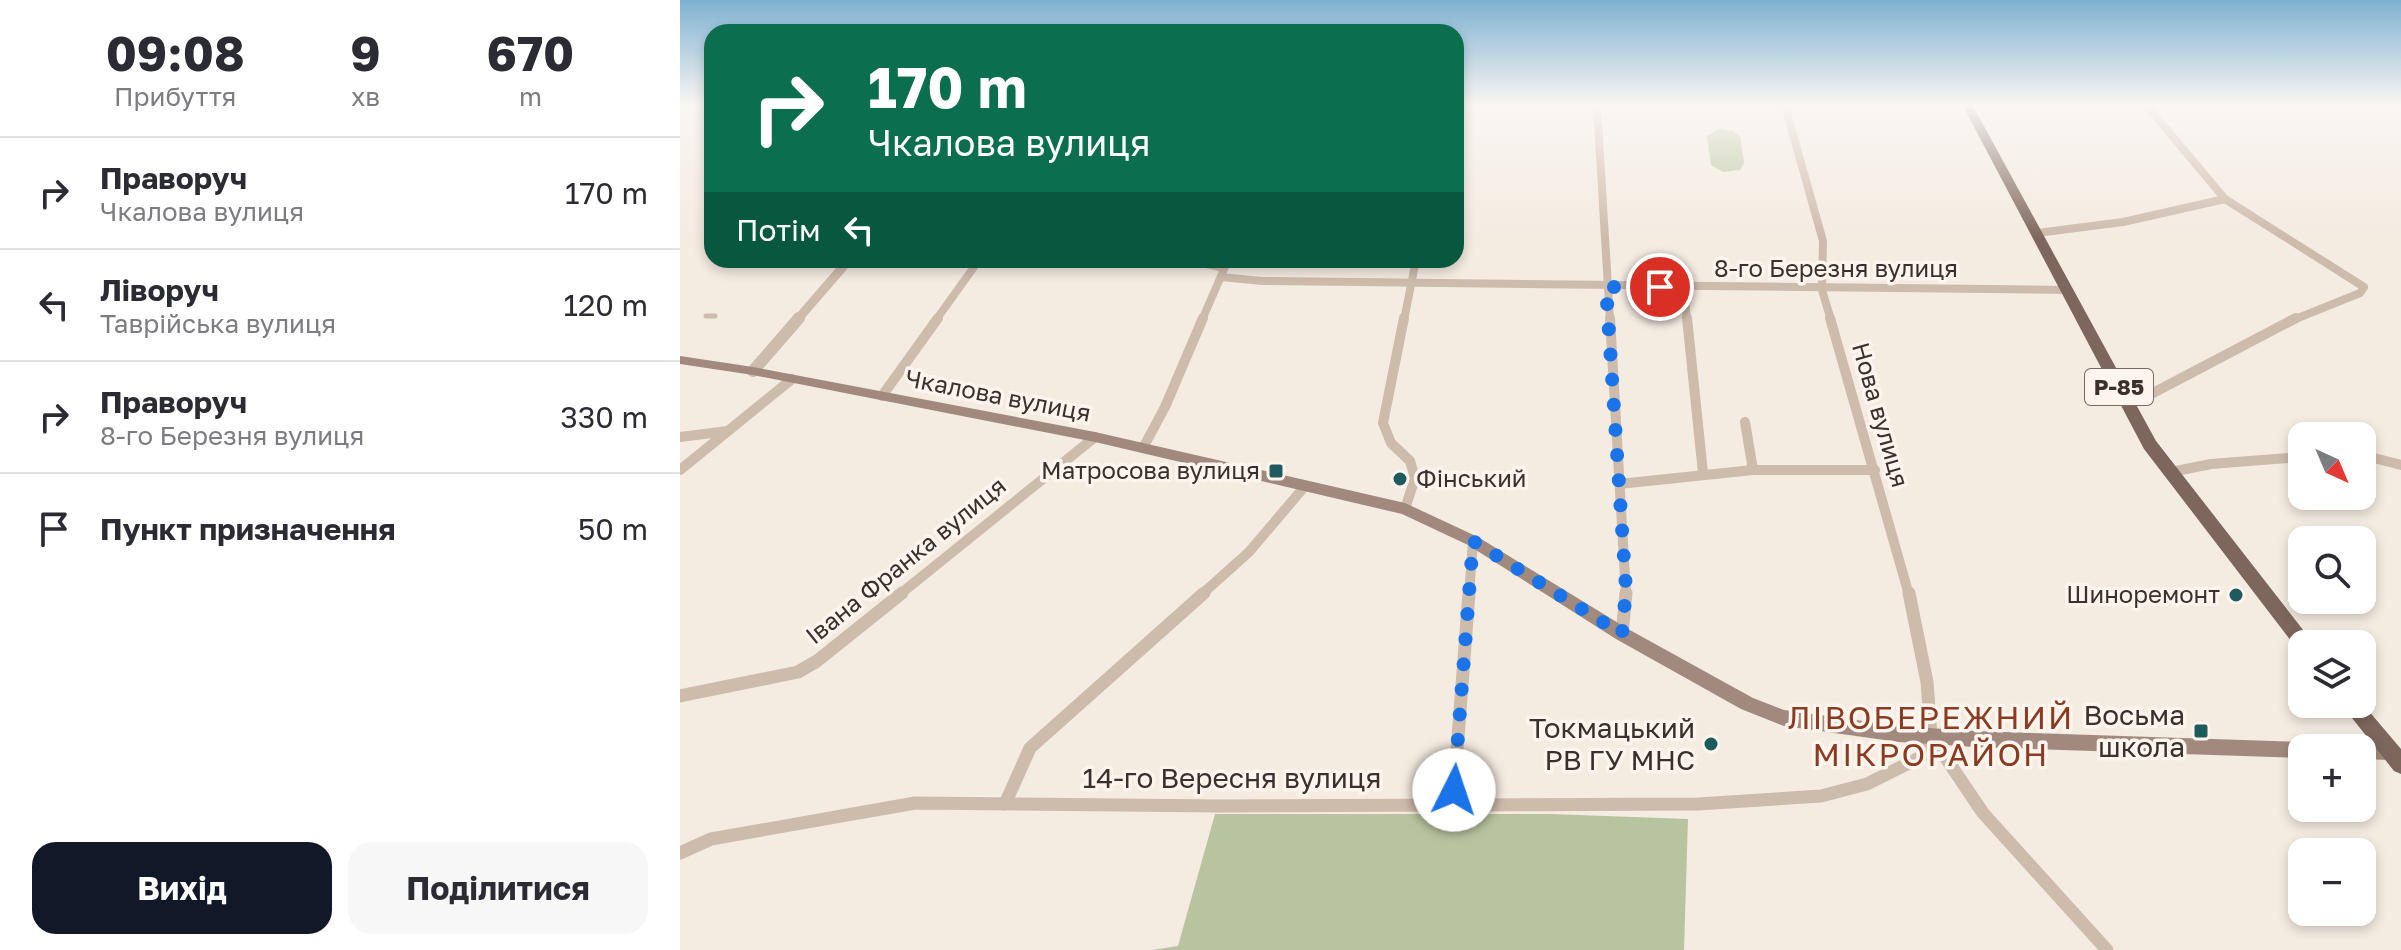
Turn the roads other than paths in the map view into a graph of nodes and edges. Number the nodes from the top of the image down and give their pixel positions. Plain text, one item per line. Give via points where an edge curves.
1 (1599, 150) edge
2 (1797, 150) edge
3 (1992, 150) edge
4 (2184, 150) edge
5 (2225, 199) junction
6 (2037, 233) junction
7 (842, 268) edge
8 (973, 268) edge
9 (1224, 268) edge
10 (1414, 268) edge
11 (1411, 282) junction
12 (1606, 287) junction
13 (1684, 287) junction
14 (1822, 290) junction
15 (2068, 290) junction
16 (706, 316) dead end
17 (715, 316) dead end
18 (680, 360) edge
19 (753, 371) junction
20 (792, 379) junction
21 (882, 396) junction
22 (2126, 401) junction
23 (1745, 422) dead end
24 (730, 431) junction
25 (680, 437) edge
26 (1095, 437) junction
27 (1143, 448) junction
28 (2288, 458) edge
29 (2376, 459) edge
30 (2401, 465) edge
31 (680, 470) edge
32 (1753, 470) junction
33 (1875, 470) junction
34 (2171, 472) junction
35 (1703, 473) junction
36 (1619, 484) junction
37 (1305, 486) junction
38 (1405, 509) junction
39 (1473, 541) junction
40 (2294, 630) edge
41 (1622, 634) junction
42 (680, 696) edge
43 (2364, 718) edge
44 (1931, 736) junction
45 (2288, 749) edge
46 (2376, 752) edge
47 (2397, 754) edge
48 (1453, 803) junction
49 (1005, 804) junction
50 (680, 853) edge
51 (2107, 950) edge

1 - 12 street
2 - 14 street, Нова вулиця via 1823,241
3 - 6 main road, Р-85
4 - 5 street
5 - 6 street via 2123,222
5 - 22 street via 2364,287 2153,393
6 - 15 main road, Р-85
7 - 19 street
8 - 21 street
9 - 11 street, 8-го Березня вулиця via 1262,281
9 - 27 street
10 - 11 street
11 - 12 street, 8-го Березня вулиця
11 - 38 street via 1383,423 1391,443 1410,461 1415,478
12 - 13 street, 8-го Березня вулиця
12 - 36 street
13 - 14 street, 8-го Березня вулиця
13 - 35 street
14 - 15 street, 8-го Березня вулиця
14 - 33 street, Нова вулиця
15 - 22 main road, Р-85
16 - 17 street
18 - 19 main road, Чкалова вулиця
19 - 20 main road, Чкалова вулиця
20 - 21 main road, Чкалова вулиця
20 - 24 street
21 - 26 main road, Чкалова вулиця
22 - 34 main road, Р-85
23 - 32 street
24 - 25 street
24 - 31 street
26 - 27 main road, Чкалова вулиця
26 - 42 street, Івана Франка вулиця via 817,661 798,672
27 - 37 main road, Чкалова вулиця
28 - 34 street
29 - 30 street
32 - 33 street
32 - 35 street
33 - 44 street, Нова вулиця via 1905,575 1927,682
34 - 40 main road, Р-85
35 - 36 street
36 - 41 street via 1626,589
37 - 38 main road, Чкалова вулиця
37 - 49 street via 1249,552 1030,748
38 - 39 main road, Чкалова вулиця
39 - 41 main road, Чкалова вулиця
39 - 48 street
41 - 44 main road, Чкалова вулиця via 1747,704 1784,718
43 - 47 main road
44 - 45 main road
44 - 48 street, 14-го Вересня вулиця via 1921,757 1867,784 1821,796 1698,804
44 - 51 street via 1983,813
46 - 47 main road
48 - 49 street, 14-го Вересня вулиця
49 - 50 street, 14-го Вересня вулиця via 915,803 711,839

